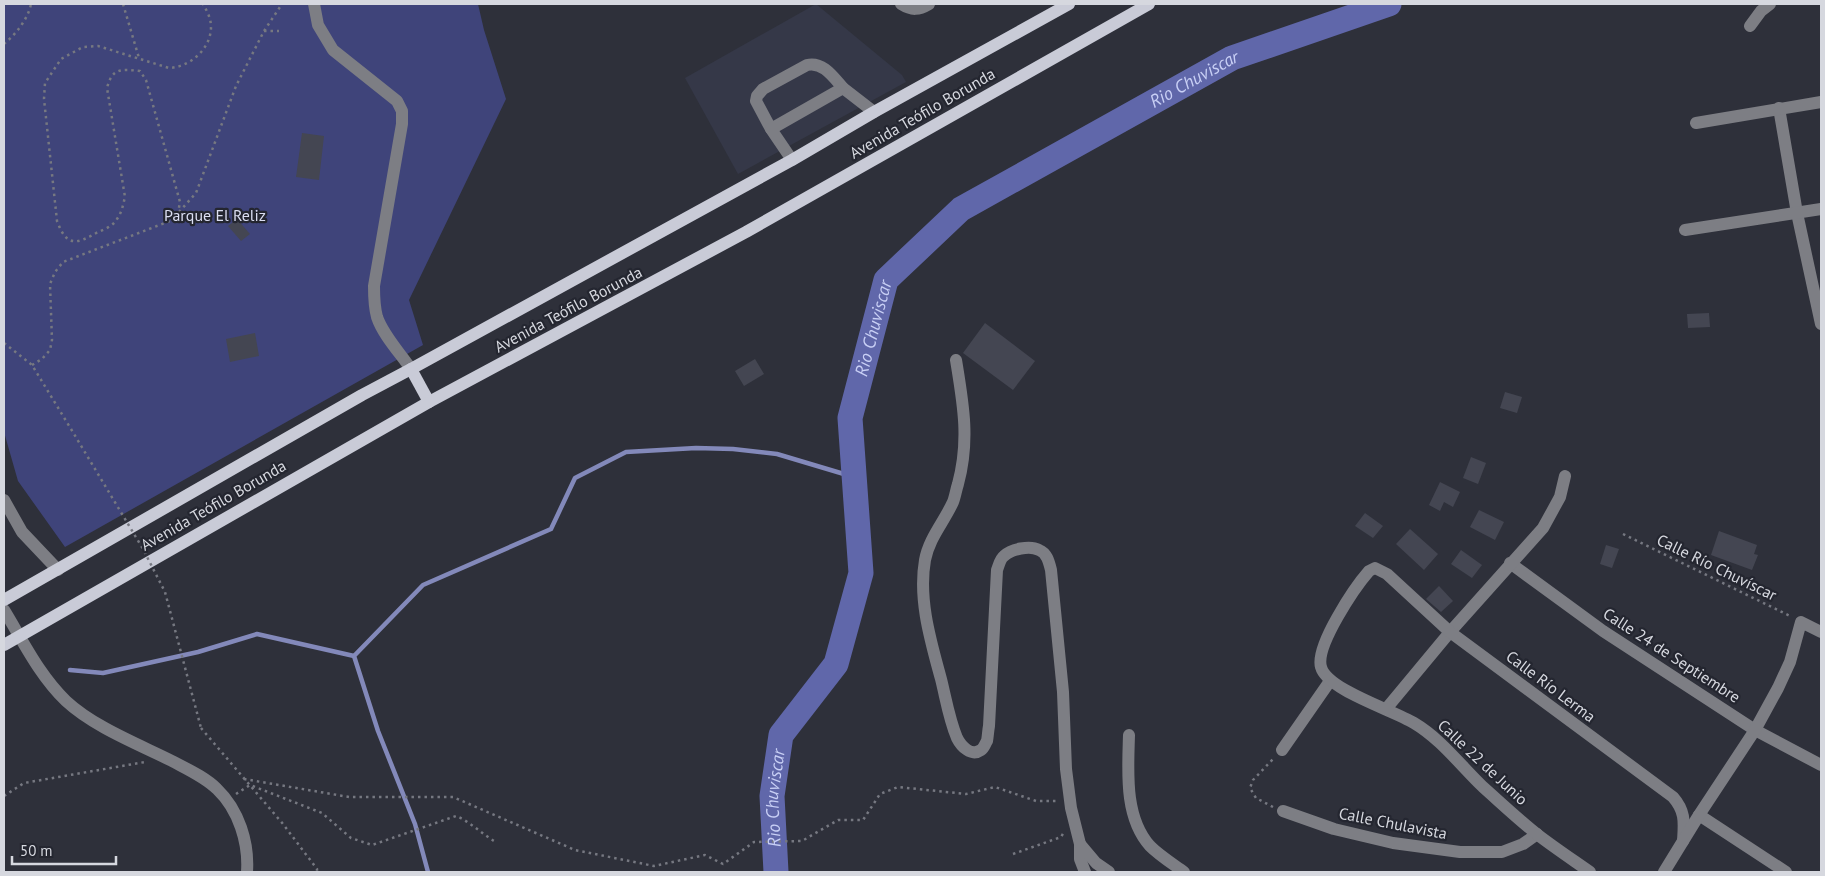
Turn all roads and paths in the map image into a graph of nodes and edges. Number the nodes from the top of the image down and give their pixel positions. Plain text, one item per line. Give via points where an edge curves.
1 (35, 4) edge
2 (124, 4) edge
3 (203, 4) edge
4 (282, 4) edge
5 (314, 4) edge
6 (902, 4) edge
7 (929, 4) edge
8 (1068, 4) edge
9 (1149, 4) edge
10 (1770, 4) edge
11 (31, 5) edge
12 (1750, 26) dead end
13 (264, 31) junction
14 (279, 31) dead end
15 (4, 44) edge
16 (139, 59) junction
17 (844, 88) junction
18 (1821, 102) edge
19 (1780, 108) junction
20 (874, 112) junction
21 (1696, 123) dead end
22 (771, 129) junction
23 (792, 160) junction
24 (1821, 209) edge
25 (178, 213) junction
26 (1797, 213) junction
27 (1685, 230) dead end
28 (1821, 320) edge
29 (4, 343) edge
30 (956, 360) dead end
31 (32, 365) junction
32 (411, 369) junction
33 (429, 402) junction
34 (1565, 476) dead end
35 (4, 500) edge
36 (1623, 534) dead end
37 (1510, 563) junction
38 (58, 570) junction
39 (4, 600) edge
40 (4, 610) edge
41 (1801, 622) junction
42 (1450, 632) junction
43 (1821, 632) edge
44 (19, 635) junction
45 (4, 645) edge
46 (1330, 681) junction
47 (1386, 709) junction
48 (1755, 730) junction
49 (1129, 735) dead end
50 (1282, 750) joint
51 (166, 758) junction
52 (1821, 766) edge
53 (244, 779) junction
54 (250, 785) junction
55 (4, 796) edge
56 (1283, 811) joint
57 (1699, 815) junction
58 (1073, 818) junction
59 (1537, 834) junction
60 (494, 842) dead end
61 (1683, 842) junction
62 (1080, 844) junction
63 (1014, 854) dead end
64 (247, 872) edge
65 (317, 872) edge
66 (1085, 872) edge
67 (1109, 872) edge
68 (1184, 872) edge
69 (1590, 872) edge
70 (1664, 872) edge
71 (1786, 872) edge

1 - 11 path
2 - 16 path
3 - 16 path via 211,28 200,54 177,68
4 - 13 path
5 - 32 street via 318,25 333,50 397,101 402,111 374,286 374,304 384,330
6 - 7 street via 914,9
8 - 20 main road, Avenida Teófilo Borunda
9 - 33 main road, Avenida Teófilo Borunda via 746,232
10 - 12 street via 1760,11
11 - 15 path via 18,30
13 - 14 path
13 - 25 path via 236,86 196,193
16 - 25 path via 98,46 83,47 61,59 45,83 57,221 62,234 80,242 107,228 122,210 124,197 107,88 109,78 116,71 128,70 140,71 146,80 180,202
17 - 20 street
17 - 22 street
17 - 22 street via 825,69 813,64 763,89 756,101
18 - 19 street
19 - 21 street
19 - 26 street
20 - 23 main road, Avenida Teófilo Borunda
22 - 23 street
23 - 32 main road, Avenida Teófilo Borunda
24 - 26 street
25 - 31 path via 170,221 63,262 50,284 50,350
26 - 27 street
26 - 28 street
29 - 31 path
30 - 58 street via 964,410 964,451 953,502 934,535 924,572 925,604 949,713 960,743 965,749 980,751 988,738 997,570 1005,555 1012,551 1039,550 1048,560 1051,570 1063,692 1066,768
31 - 53 path, bridge via 144,549 165,592 201,728
32 - 33 main road
32 - 38 main road, Avenida Teófilo Borunda
33 - 44 main road, Avenida Teófilo Borunda
34 - 37 street via 1560,497 1543,528
35 - 38 street via 22,532
36 - 41 path, Calle Río Chuvíscar
37 - 42 street
37 - 48 street, Calle 24 de Septiembre via 1603,630
38 - 39 main road, Avenida Teófilo Borunda
40 - 44 street
41 - 43 street
41 - 48 street via 1790,662
42 - 46 street, Calle Río Lerma via 1399,583 1382,570 1370,570 1339,614 1321,652 1321,667
42 - 47 street
42 - 61 street, Calle Río Lerma via 1673,797 1681,806 1684,819
44 - 45 main road, Avenida Teófilo Borunda
44 - 51 street via 43,675 67,701 96,722
46 - 47 street, Calle 22 de Junio
46 - 50 street
47 - 59 street, Calle 22 de Junio via 1426,730 1482,786
48 - 52 street, Calle 24 de Septiembre
48 - 57 street
49 - 68 street via 1128,774 1135,820 1151,847
50 - 56 path via 1253,780 1250,788 1256,798
51 - 55 path via 24,783
51 - 64 street via 217,789 235,813 244,836
53 - 54 path
53 - 58 path via 349,797 453,797 575,850 654,866 705,855 723,864 754,842 802,840 838,820 863,820 880,794 898,788 966,794 995,787 1036,801 1058,801
54 - 60 path via 322,813 351,838 372,845 456,816 467,820 474,829
54 - 65 path
56 - 59 street, Calle Chulavista via 1334,829 1393,843 1460,852 1502,852
57 - 61 street
57 - 71 street
58 - 62 street
58 - 63 path via 1061,837
59 - 69 street, Calle 22 de Junio
61 - 70 street
62 - 66 street via 1080,859
62 - 67 street via 1096,863

